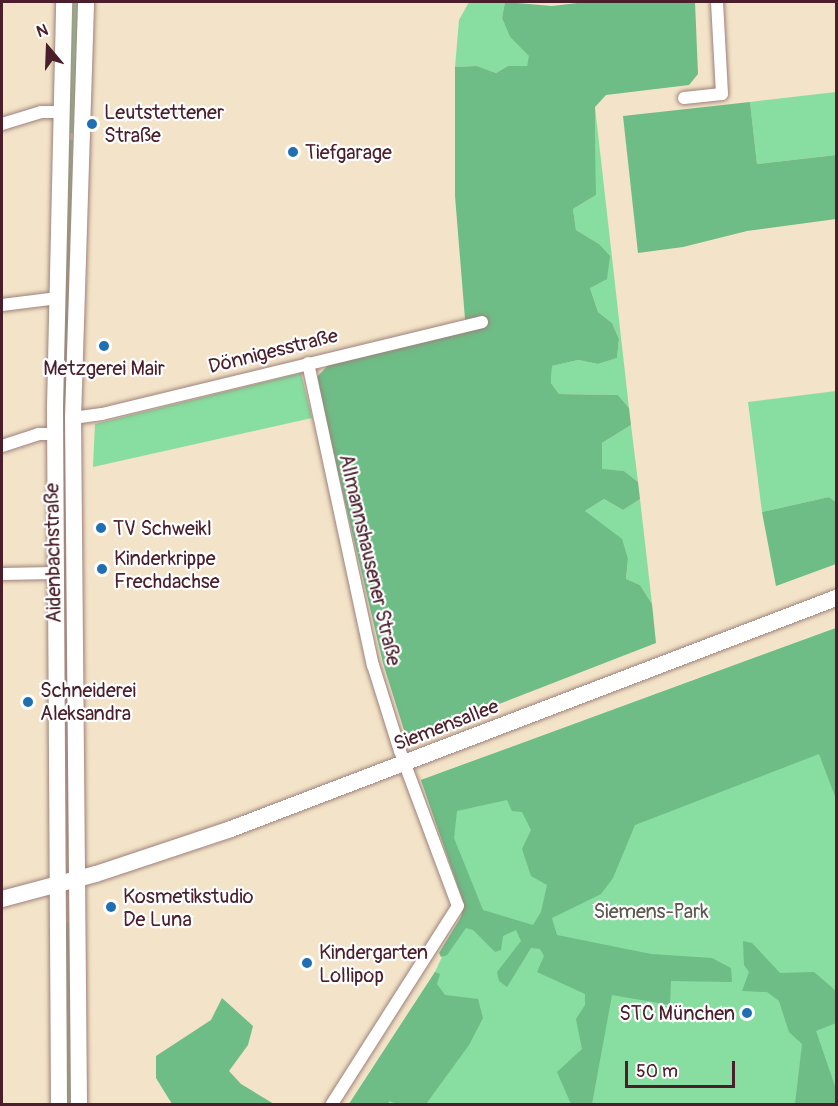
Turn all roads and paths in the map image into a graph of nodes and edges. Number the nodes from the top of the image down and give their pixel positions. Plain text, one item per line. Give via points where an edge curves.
1 (64, 2) edge
2 (86, 2) edge
3 (717, 2) edge
4 (684, 98) dead end
5 (61, 112) junction
6 (2, 124) edge
7 (58, 298) junction
8 (2, 305) edge
9 (482, 322) dead end
10 (308, 363) junction
11 (73, 418) junction
12 (55, 434) junction
13 (2, 446) edge
14 (56, 573) junction
15 (2, 574) edge
16 (837, 598) edge
17 (405, 763) junction
18 (68, 882) junction
19 (2, 899) edge
20 (59, 1104) edge
21 (79, 1104) edge
22 (332, 1104) edge

1 - 5 main road, Aidenbachstraße
2 - 11 main road, Aidenbachstraße
3 - 4 street via 722,94
5 - 6 street via 41,112
5 - 7 main road, Aidenbachstraße
7 - 8 street
7 - 12 main road, Aidenbachstraße
9 - 10 street, Dönnigesstraße
10 - 11 street, Dönnigesstraße
10 - 17 street, Allmannshausener Straße via 373,665
11 - 18 main road, Aidenbachstraße
12 - 13 street via 38,434
12 - 14 main road, Aidenbachstraße
14 - 15 street
14 - 18 main road, Aidenbachstraße
16 - 17 main road, Siemensallee
17 - 18 main road, Siemensallee via 231,829
17 - 22 street, Allmannshausener Straße via 458,906
18 - 19 main road, Siemensallee
18 - 20 main road, Aidenbachstraße
18 - 21 main road, Aidenbachstraße

